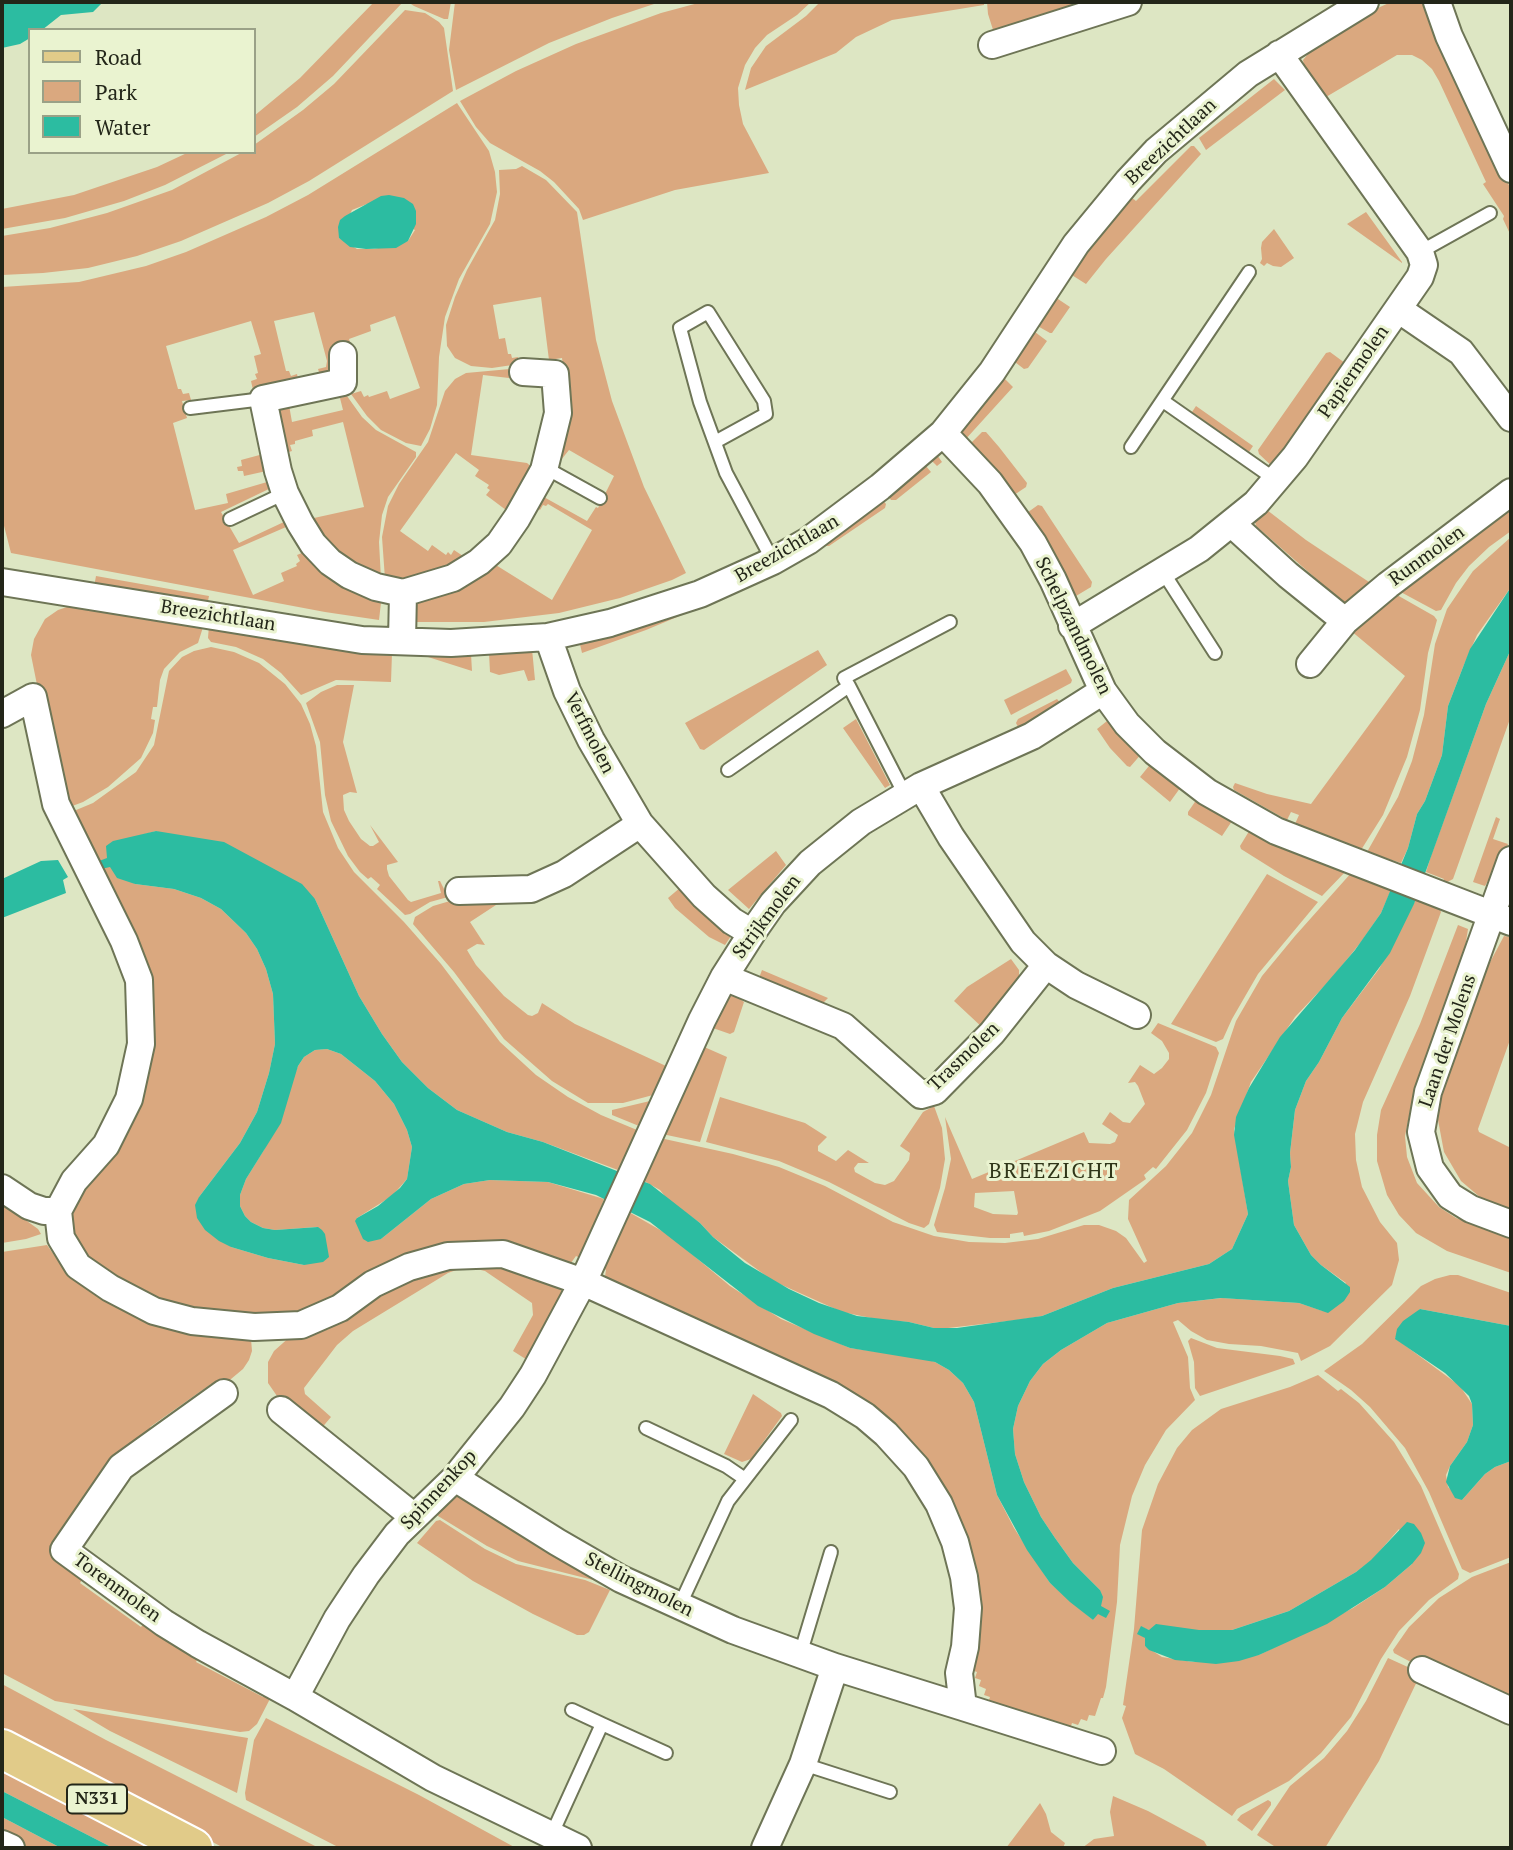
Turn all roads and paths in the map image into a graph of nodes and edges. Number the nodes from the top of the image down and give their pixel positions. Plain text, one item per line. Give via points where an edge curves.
1 (1128, 2) edge
2 (1365, 2) edge
3 (1437, 2) edge
4 (992, 45) dead end
5 (1279, 54) junction
6 (1511, 169) edge
7 (1490, 213) dead end
8 (1420, 252) junction
9 (1249, 272) dead end
10 (1398, 309) junction
11 (343, 355) dead end
12 (523, 372) dead end
13 (263, 399) junction
14 (1163, 401) junction
15 (190, 408) dead end
16 (1511, 418) edge
17 (943, 433) junction
18 (715, 442) junction
19 (1131, 447) dead end
20 (544, 467) junction
21 (1276, 480) junction
22 (1511, 492) edge
23 (285, 493) junction
24 (600, 498) dead end
25 (230, 519) dead end
26 (1232, 524) junction
27 (773, 561) junction
28 (1163, 572) junction
29 (2, 582) edge
30 (403, 593) junction
31 (1345, 621) junction
32 (950, 622) dead end
33 (1072, 626) junction
34 (548, 637) junction
35 (402, 641) junction
36 (1215, 653) dead end
37 (1310, 664) dead end
38 (849, 686) junction
39 (1103, 691) junction
40 (2, 714) edge
41 (728, 770) dead end
42 (914, 791) junction
43 (640, 824) junction
44 (1511, 860) edge
45 (459, 891) dead end
46 (1501, 918) edge
47 (751, 933) junction
48 (1046, 965) junction
49 (724, 977) junction
50 (1137, 1015) dead end
51 (2, 1188) edge
52 (58, 1211) junction
53 (1511, 1224) edge
54 (583, 1282) junction
55 (224, 1393) dead end
56 (281, 1410) dead end
57 (791, 1420) dead end
58 (646, 1428) dead end
59 (455, 1478) junction
60 (746, 1479) junction
61 (414, 1517) junction
62 (831, 1552) dead end
63 (679, 1607) junction
64 (800, 1656) junction
65 (835, 1667) junction
66 (1422, 1671) dead end
67 (295, 1696) junction
68 (962, 1707) junction
69 (572, 1710) dead end
70 (1511, 1711) edge
71 (602, 1724) junction
72 (2, 1749) edge
73 (1102, 1751) dead end
74 (666, 1753) dead end
75 (803, 1764) junction
76 (890, 1793) dead end
77 (551, 1836) junction
78 (2, 1844) edge
79 (10, 1848) edge
80 (193, 1848) edge
81 (578, 1848) edge
82 (765, 1848) edge

1 - 4 street
2 - 5 street, Breezichtlaan
3 - 6 street
5 - 8 street
5 - 17 street, Breezichtlaan via 1182,127 1128,181 1076,244 992,372
7 - 8 lane
8 - 10 street, Papiermolen via 1424,265 1420,276
9 - 14 lane
10 - 16 street via 1461,352
10 - 21 street, Papiermolen
11 - 13 street via 343,382
12 - 20 street via 555,374 558,413
13 - 15 lane
13 - 23 street
14 - 19 lane
14 - 21 lane
17 - 27 street, Breezichtlaan via 846,515
17 - 33 street, Schelpzandmolen via 990,483 1026,533
18 - 18 lane via 766,414 764,401 708,312 680,328
18 - 27 lane via 726,473
20 - 24 lane
20 - 30 street via 499,544 453,578
21 - 26 street, Papiermolen
22 - 31 street, Runmolen
23 - 25 lane
23 - 30 street via 313,544 330,562 349,575
26 - 28 street, Papiermolen
26 - 31 street
27 - 34 street, Breezichtlaan via 700,594
28 - 33 street, Papiermolen
28 - 36 lane
29 - 35 street, Breezichtlaan via 362,640
30 - 35 street
31 - 37 street, Runmolen
32 - 38 lane via 844,678
33 - 39 street, Schelpzandmolen
34 - 35 street, Breezichtlaan
34 - 43 street, Verfmolen via 591,740
38 - 41 lane
38 - 42 lane
39 - 42 street, Strijkmolen via 1032,736
39 - 46 street, Schelpzandmolen via 1155,752 1207,792 1276,831
40 - 52 street via 33,697 56,804 139,979 141,1044 129,1098 106,1145 74,1181
42 - 47 street, Strijkmolen via 861,822 810,863
42 - 48 street via 951,837 1005,919
43 - 45 street via 564,874 531,889
43 - 47 street, Verfmolen via 704,896
44 - 46 street, Laan der Molens
46 - 53 street, Laan der Molens via 1428,1092 1421,1132 1430,1168 1450,1196
47 - 49 street, Strijkmolen
48 - 49 street, Trasmolen via 992,1033 935,1091 921,1095 843,1026
48 - 50 street
49 - 54 street, Strijkmolen
51 - 52 street via 29,1206
52 - 54 street via 61,1238 78,1266 154,1311 192,1321 254,1327 301,1325 409,1267 448,1256 503,1254
54 - 59 street, Spinnenkop via 525,1388
54 - 68 street via 831,1395 865,1416 909,1458 939,1504 964,1577 968,1608 959,1673
55 - 67 street, Torenmolen via 121,1466 64,1550 164,1623
56 - 61 street
57 - 60 lane
58 - 60 lane
59 - 61 street, Spinnenkop
59 - 63 street, Stellingmolen via 621,1579
60 - 63 lane via 728,1501
61 - 67 street, Spinnenkop via 366,1575
62 - 64 lane
63 - 64 street, Stellingmolen
64 - 65 street, Stellingmolen
65 - 68 street, Stellingmolen
65 - 75 street
66 - 70 street
67 - 77 street via 433,1778
68 - 73 street, Stellingmolen
69 - 71 lane
71 - 74 lane
71 - 77 lane
72 - 80 main road, N331
75 - 76 lane
75 - 82 street
77 - 81 street
78 - 79 street

